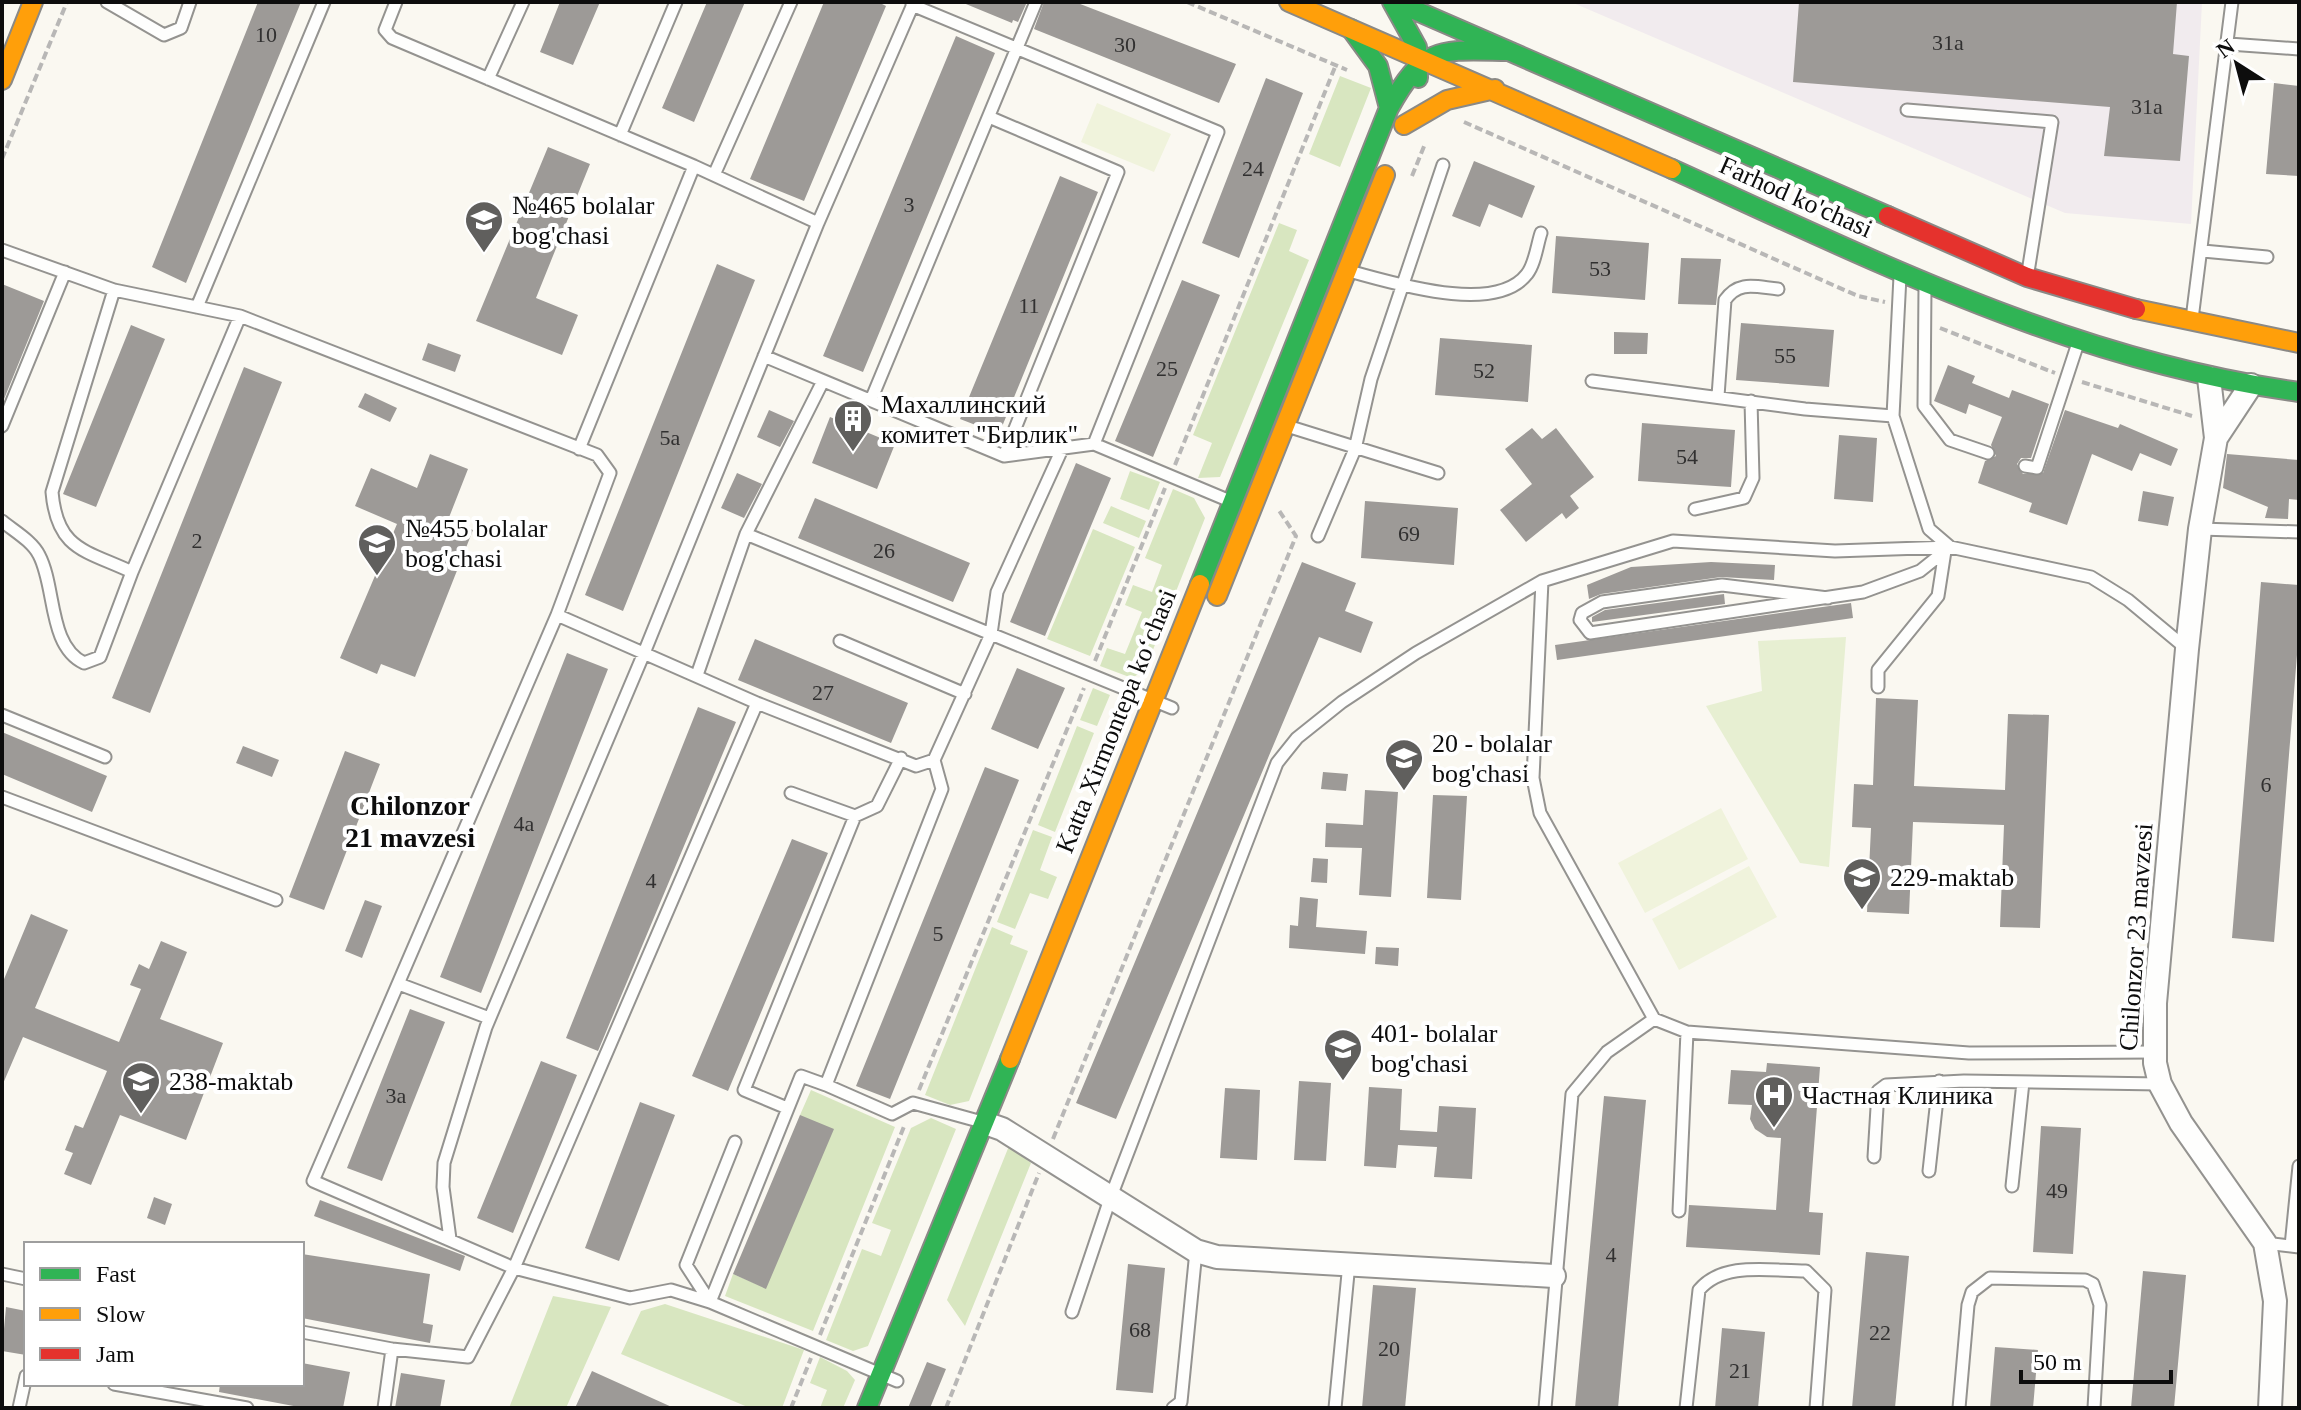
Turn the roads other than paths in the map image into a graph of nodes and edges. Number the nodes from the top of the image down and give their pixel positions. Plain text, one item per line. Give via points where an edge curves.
1 (13, 2) edge
2 (33, 2) edge
3 (107, 2) edge
4 (190, 2) edge
5 (324, 2) edge
6 (396, 2) edge
7 (523, 2) edge
8 (676, 2) edge
9 (791, 2) edge
10 (1036, 2) edge
11 (1289, 2) edge
12 (1394, 2) edge
13 (2232, 2) edge
14 (913, 3) edge
15 (1350, 27) junction
16 (2, 32) edge
17 (2229, 44) junction
18 (1018, 49) junction
19 (2299, 49) edge
20 (1511, 51) junction
21 (1422, 58) junction
22 (488, 79) junction
23 (2, 80) edge
24 (1495, 89) junction
25 (1389, 108) junction
26 (1907, 110) dead end
27 (989, 117) junction
28 (620, 135) junction
29 (1398, 140) junction
30 (1443, 165) dead end
31 (694, 166) junction
32 (714, 175) junction
33 (818, 223) junction
34 (1541, 233) dead end
35 (2, 250) edge
36 (2203, 251) junction
37 (2267, 257) dead end
38 (1349, 270) junction
39 (65, 272) junction
40 (1900, 272) junction
41 (2027, 277) junction
42 (1925, 283) junction
43 (1401, 285) junction
44 (1778, 289) dead end
45 (114, 290) junction
46 (197, 307) junction
47 (240, 316) junction
48 (2191, 324) junction
49 (2079, 341) junction
50 (2299, 343) edge
51 (764, 356) junction
52 (2209, 378) junction
53 (823, 381) junction
54 (1592, 381) dead end
55 (2251, 385) junction
56 (2299, 392) edge
57 (1718, 396) junction
58 (871, 400) junction
59 (1751, 401) junction
60 (1893, 416) junction
61 (2, 426) edge
62 (1286, 426) junction
63 (2215, 430) junction
64 (1094, 444) junction
65 (1063, 447) junction
66 (579, 449) junction
67 (1355, 449) junction
68 (1988, 453) dead end
69 (1004, 456) junction
70 (2025, 466) dead end
71 (1438, 473) dead end
72 (1231, 501) junction
73 (1695, 509) dead end
74 (2, 521) edge
75 (2200, 529) junction
76 (2299, 532) edge
77 (746, 534) junction
78 (1318, 536) dead end
79 (1947, 549) junction
80 (132, 572) junction
81 (1542, 581) junction
82 (1828, 598) junction
83 (1212, 609) dead end
84 (557, 615) junction
85 (991, 634) junction
86 (840, 641) dead end
87 (2187, 649) junction
88 (644, 653) junction
89 (697, 675) junction
90 (1878, 687) dead end
91 (965, 694) junction
92 (1153, 700) junction
93 (757, 703) junction
94 (1172, 708) dead end
95 (2, 715) edge
96 (105, 757) dead end
97 (901, 758) junction
98 (934, 760) junction
99 (791, 793) dead end
100 (2, 797) edge
101 (855, 816) junction
102 (276, 900) dead end
103 (399, 984) junction
104 (489, 1018) junction
105 (1654, 1019) junction
106 (1687, 1032) junction
107 (2155, 1052) junction
108 (1032, 1056) dead end
109 (1939, 1081) junction
110 (2023, 1082) junction
111 (2160, 1084) junction
112 (826, 1085) junction
113 (1020, 1085) dead end
114 (787, 1108) junction
115 (997, 1133) junction
116 (735, 1142) dead end
117 (1874, 1157) dead end
118 (2299, 1166) edge
119 (1929, 1171) dead end
120 (2012, 1186) dead end
121 (1110, 1199) junction
122 (1679, 1211) dead end
123 (450, 1239) junction
124 (2265, 1243) junction
125 (2295, 1246) edge
126 (1196, 1251) junction
127 (1349, 1263) junction
128 (514, 1268) junction
129 (2, 1274) edge
130 (1554, 1276) junction
131 (24, 1279) edge
132 (710, 1302) junction
133 (1072, 1312) dead end
134 (304, 1332) edge
135 (392, 1349) junction
136 (889, 1378) junction
137 (24, 1385) edge
138 (125, 1386) edge
139 (19, 1408) edge
140 (247, 1408) edge
141 (384, 1408) edge
142 (867, 1408) edge
143 (885, 1408) edge
144 (1173, 1408) edge
145 (1335, 1408) edge
146 (1545, 1408) edge
147 (1686, 1408) edge
148 (1816, 1408) edge
149 (1959, 1408) edge
150 (2094, 1408) edge
151 (2270, 1408) edge

1 - 16 main road
2 - 23 main road
3 - 4 lane via 164,35 181,28
5 - 46 lane
6 - 22 lane via 385,30 392,38
7 - 22 lane
8 - 28 lane
9 - 32 lane
10 - 18 lane
11 - 15 main road, Farhod ko'chasi
12 - 20 main road, Farhod ko'chasi
12 - 21 main road via 1418,41
13 - 17 lane
14 - 18 lane
14 - 33 lane
15 - 21 main road, Farhod ko'chasi
15 - 25 main road via 1378,66
17 - 19 lane
17 - 36 lane
18 - 27 lane
18 - 64 lane via 1218,132
20 - 21 main road via 1437,51
20 - 41 main road, Farhod ko'chasi
21 - 24 main road, Farhod ko'chasi
21 - 25 main road, Katta Xirmontepa koʻchasi via 1404,78
21 - 29 main road, Katta Xirmontepa koʻchasi
22 - 28 lane
24 - 29 main road via 1440,101
24 - 40 main road, Farhod ko'chasi
25 - 72 main road, Katta Xirmontepa koʻchasi
26 - 41 lane via 2052,122
27 - 58 lane
27 - 69 lane via 1118,172
28 - 31 lane
29 - 38 main road, Katta Xirmontepa koʻchasi
30 - 43 lane
31 - 32 lane
31 - 66 lane
32 - 33 lane
33 - 51 lane
34 - 43 lane via 1529,272 1508,290 1483,293
35 - 39 lane
36 - 37 lane
36 - 48 lane
38 - 43 lane
38 - 62 main road, Katta Xirmontepa koʻchasi
39 - 45 lane
39 - 61 lane
40 - 42 main road, Farhod ko'chasi
40 - 60 lane
41 - 48 main road, Farhod ko'chasi
42 - 49 main road, Farhod ko'chasi
42 - 68 lane via 1924,406 1950,440
43 - 67 lane
44 - 57 lane via 1743,285 1733,288 1725,300
45 - 46 lane
45 - 80 lane via 52,492 54,520 70,543
46 - 47 lane
47 - 66 lane
47 - 80 lane
48 - 50 main road, Farhod ko'chasi
49 - 52 main road, Farhod ko'chasi
49 - 70 lane via 2037,468
51 - 53 lane
51 - 88 lane
52 - 55 main road, Farhod ko'chasi
52 - 63 street, Chilonzor 23 mavzesi
53 - 58 lane
53 - 77 lane
54 - 57 lane
55 - 56 main road, Farhod ko'chasi
55 - 63 street, Chilonzor 23 mavzesi
57 - 59 lane
58 - 69 lane
59 - 60 lane
59 - 73 lane via 1749,490 1744,498
60 - 79 lane via 1929,529
62 - 67 lane
62 - 83 main road, Katta Xirmontepa koʻchasi
63 - 75 street, Chilonzor 23 mavzesi
64 - 65 lane
64 - 72 lane
65 - 69 lane
65 - 85 lane via 997,592
66 - 84 lane via 597,455 610,473
67 - 71 lane
67 - 78 lane
72 - 92 main road, Katta Xirmontepa koʻchasi
74 - 80 lane via 39,555 64,642 73,658 84,663 100,657
75 - 76 lane
75 - 87 street, Chilonzor 23 mavzesi
77 - 85 lane
77 - 89 lane
79 - 81 lane via 1835,551 1673,541
79 - 82 lane via 1920,571 1863,592
79 - 87 lane via 2091,577
79 - 90 lane via 1938,596 1878,670
81 - 105 lane via 1533,778 1540,813
81 - 121 lane via 1342,702 1297,738 1277,763
82 - 82 lane via 1722,585 1602,602 1582,613 1580,620 1590,633
84 - 88 lane
84 - 103 lane
85 - 91 lane
85 - 92 lane
86 - 91 lane
87 - 107 street, Chilonzor 23 mavzesi
88 - 89 lane
88 - 104 lane
89 - 93 lane
91 - 98 lane
92 - 94 lane
92 - 115 main road, Katta Xirmontepa koʻchasi
93 - 97 lane
93 - 128 lane
95 - 96 lane
97 - 98 lane via 916,766
97 - 101 lane via 877,806
98 - 112 lane via 942,789
99 - 101 lane
100 - 102 lane
101 - 114 lane via 744,1090
103 - 104 lane
103 - 123 lane via 313,1181
104 - 123 lane via 444,1163
105 - 106 lane
105 - 130 lane via 1607,1052 1572,1094
106 - 107 lane via 1969,1053
106 - 122 lane
107 - 111 street, Chilonzor 23 mavzesi
108 - 113 main road
109 - 110 lane
109 - 117 lane via 1886,1085 1878,1091
109 - 119 lane
110 - 111 lane
110 - 120 lane
111 - 124 street, Chilonzor 23 mavzesi
112 - 114 lane via 801,1076
112 - 115 lane via 892,1114 913,1103
114 - 132 lane
115 - 121 street
115 - 136 main road, Katta Xirmontepa koʻchasi
115 - 136 main road, Katta Xirmontepa koʻchasi
116 - 132 lane via 686,1265
118 - 125 lane
121 - 126 street
121 - 133 lane
123 - 128 lane
124 - 125 lane
124 - 151 street, Chilonzor 23 mavzesi via 2275,1301
126 - 127 street via 1217,1257
126 - 144 lane via 1181,1402
127 - 130 street
127 - 145 lane
128 - 132 lane via 630,1298 671,1290
128 - 135 lane via 468,1357
129 - 131 lane
130 - 146 lane
132 - 136 lane
134 - 135 lane
135 - 141 lane
136 - 142 main road, Katta Xirmontepa koʻchasi
136 - 143 main road, Katta Xirmontepa koʻchasi
137 - 139 lane
138 - 140 lane
147 - 148 lane via 1699,1290 1722,1271 1806,1271 1825,1290
149 - 150 lane via 1968,1305 1972,1292 1990,1278 2093,1284 2100,1305

